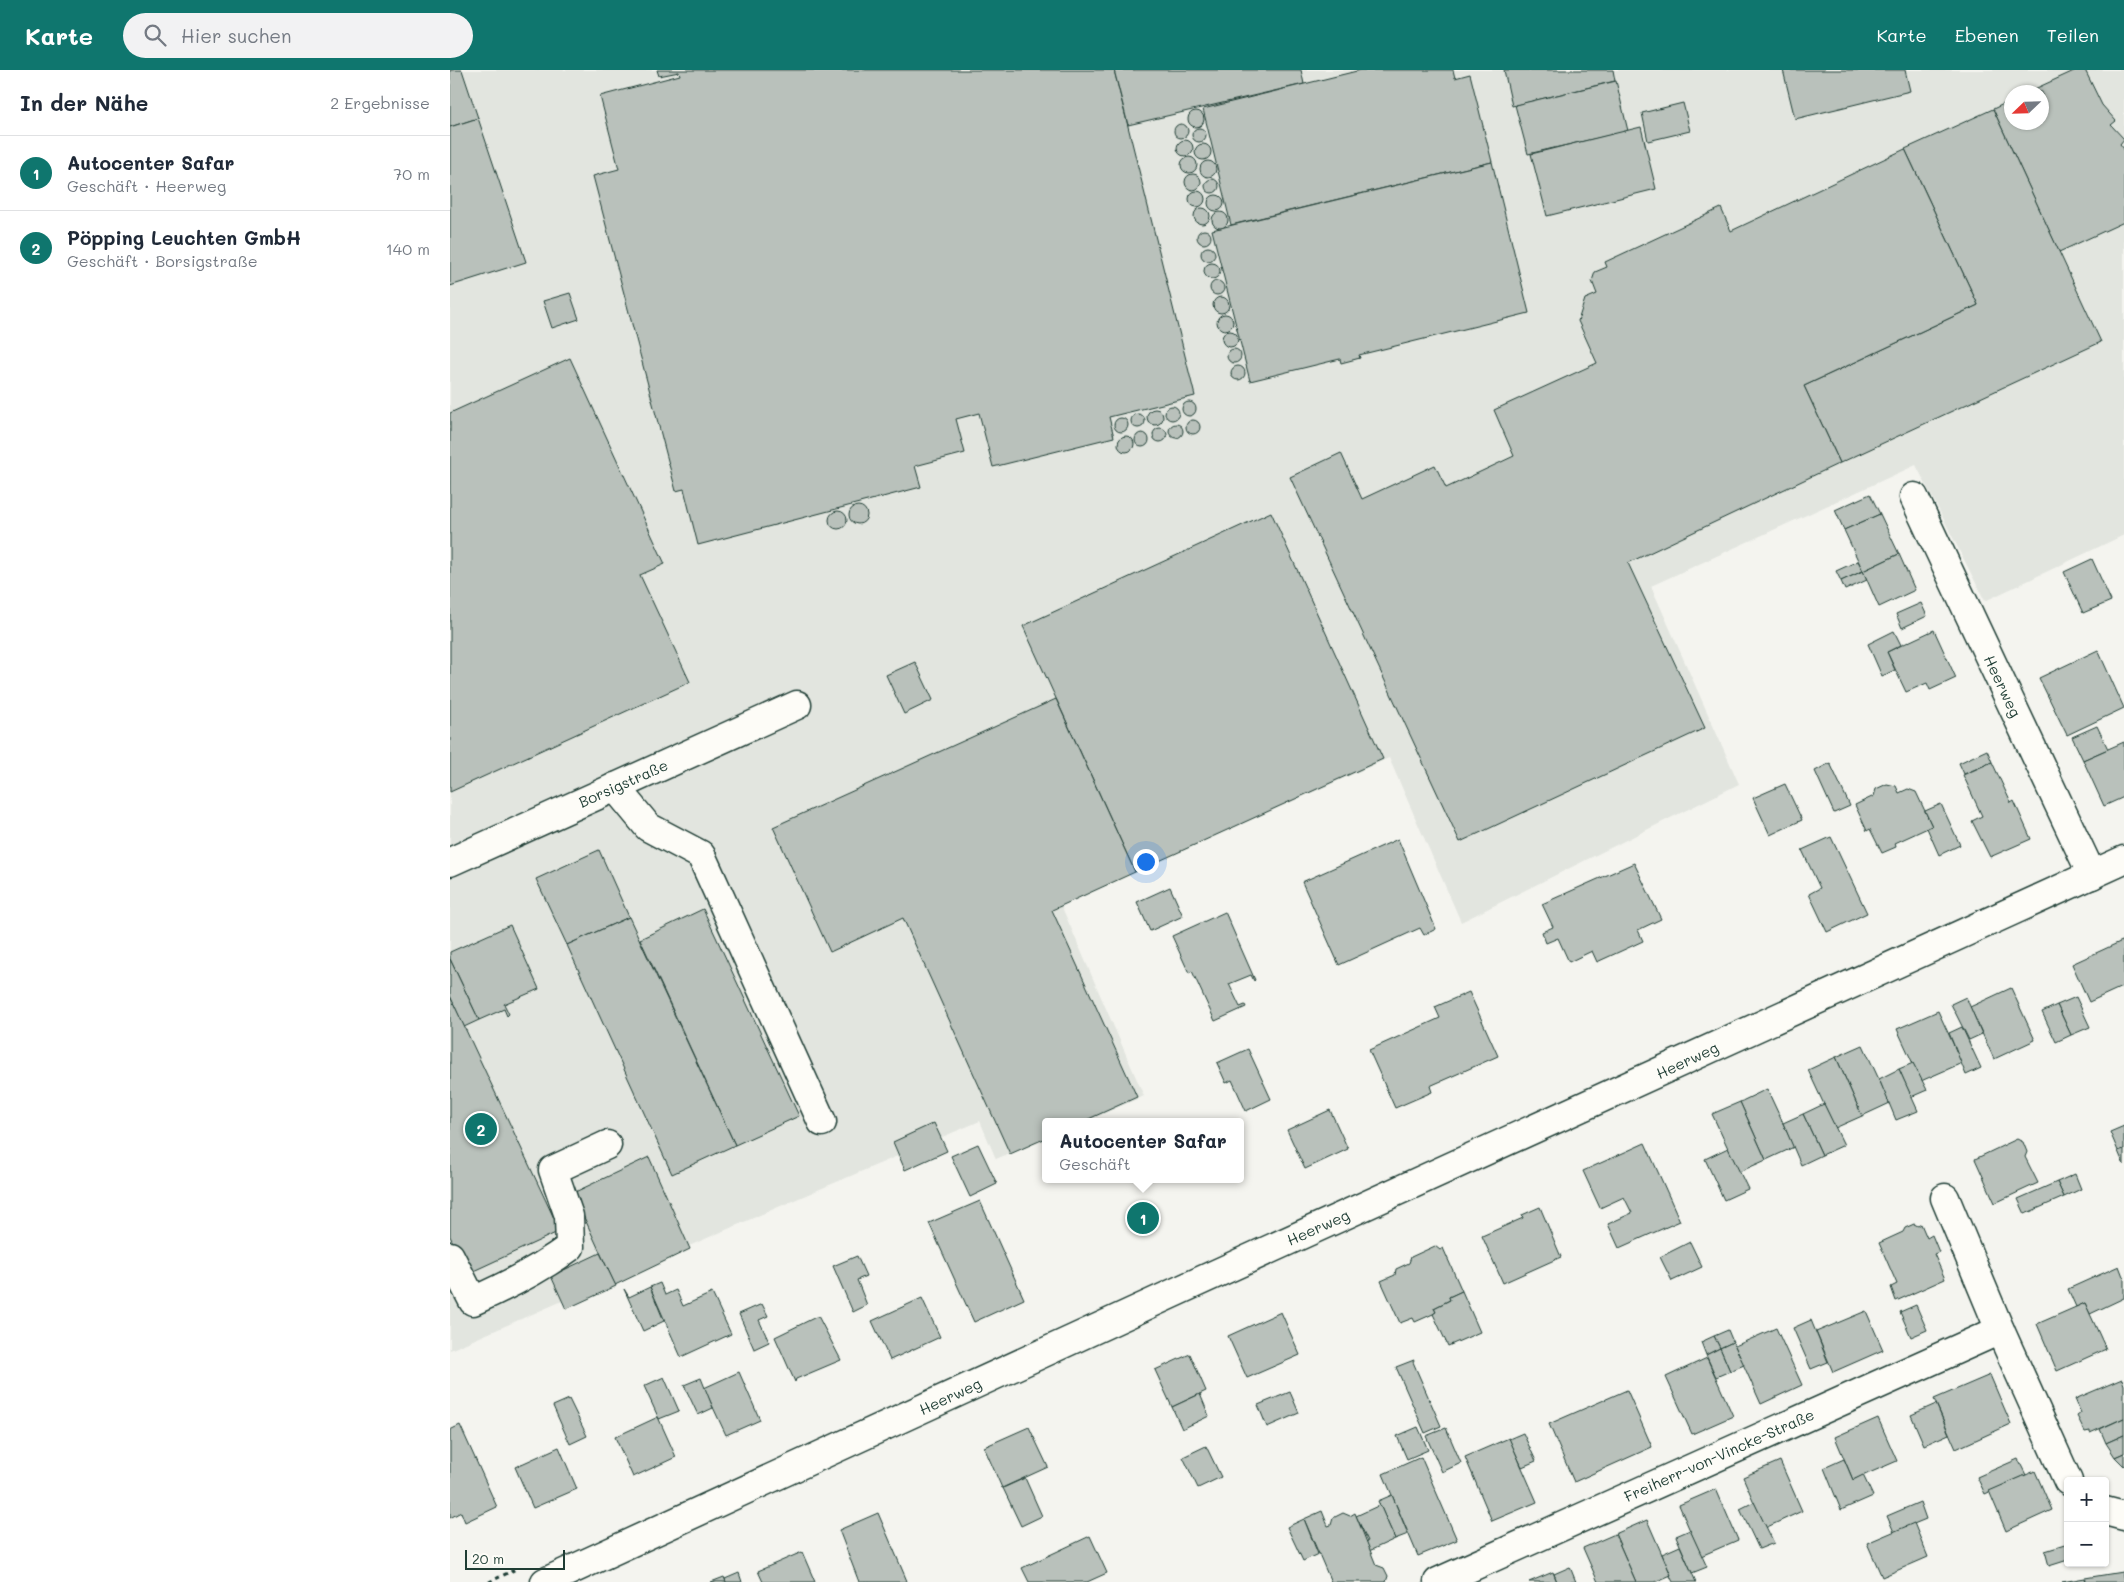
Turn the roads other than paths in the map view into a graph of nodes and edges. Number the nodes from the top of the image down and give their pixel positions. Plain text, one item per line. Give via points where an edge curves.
1 (1914, 497) dead end
2 (797, 705) dead end
3 (615, 787) junction
4 (2124, 860) edge
5 (450, 862) edge
6 (2092, 875) junction
7 (822, 1122) dead end
8 (606, 1145) dead end
9 (1945, 1198) dead end
10 (450, 1256) edge
11 (2000, 1330) junction
12 (2066, 1477) edge
13 (2109, 1512) edge
14 (2124, 1516) edge
15 (545, 1582) edge
16 (1438, 1582) edge

1 - 6 street, Heerweg
2 - 3 street, Borsigstraße
3 - 5 street, Borsigstraße
3 - 7 street via 648,827 701,855
4 - 6 street, Heerweg
6 - 15 street, Heerweg
8 - 10 street via 553,1170 569,1216 570,1247 551,1262 472,1301
9 - 11 street
11 - 12 street
11 - 16 street, Freiherr-von-Vincke-Straße
13 - 14 street

